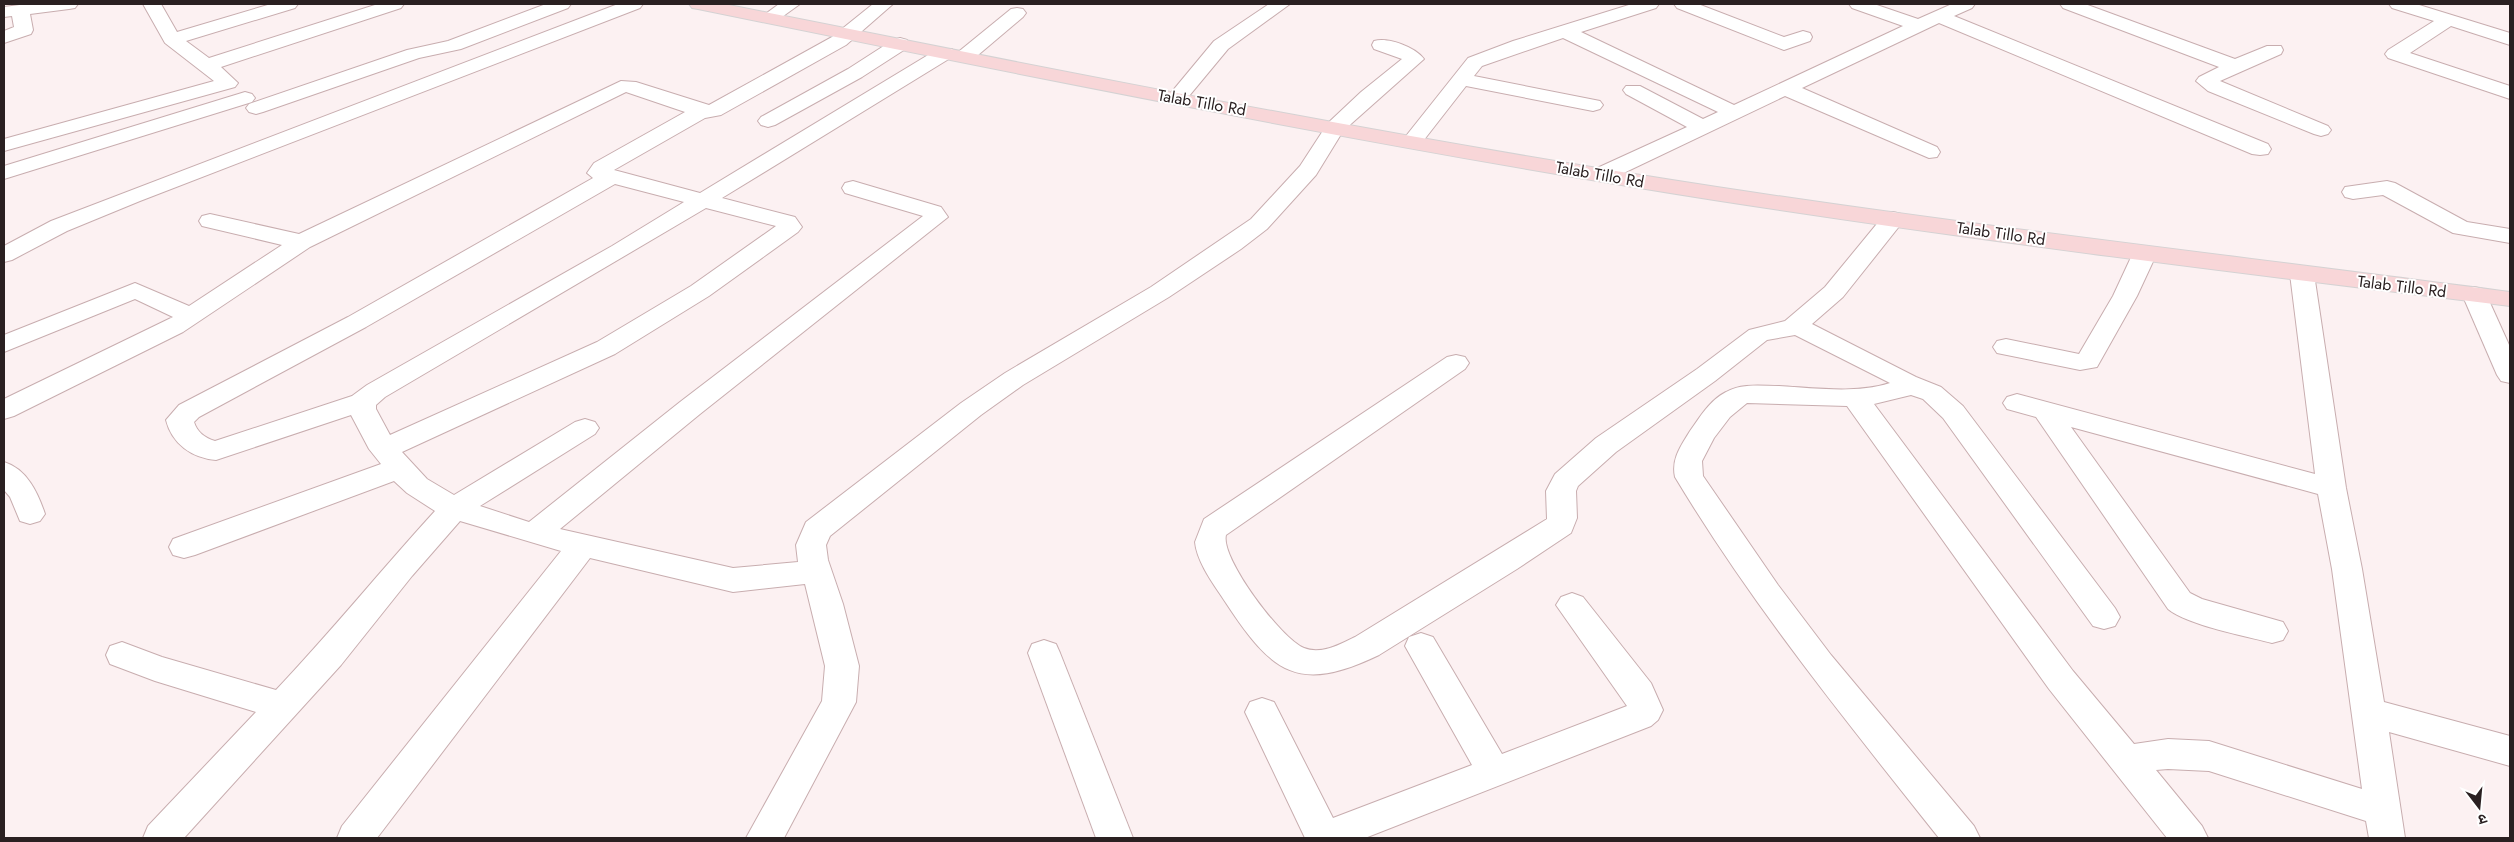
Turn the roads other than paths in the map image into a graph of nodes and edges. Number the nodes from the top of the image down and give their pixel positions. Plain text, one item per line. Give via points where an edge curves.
1 (69, 4) edge
2 (152, 4) edge
3 (288, 4) edge
4 (395, 4) edge
5 (562, 4) edge
6 (634, 4) edge
7 (698, 4) edge
8 (792, 4) edge
9 (884, 4) edge
10 (1281, 4) edge
11 (1650, 4) edge
12 (1683, 4) edge
13 (1858, 4) edge
14 (1966, 4) edge
15 (2069, 4) edge
16 (2398, 4) edge
17 (12, 11) edge
18 (1017, 13) dead end
19 (1940, 17) junction
20 (769, 18) junction
21 (2448, 20) junction
22 (1920, 26) junction
23 (1564, 31) junction
24 (848, 34) junction
25 (4, 37) edge
26 (1803, 37) dead end
27 (172, 39) junction
28 (2510, 39) edge
29 (900, 44) junction
30 (1381, 45) dead end
31 (2274, 50) dead end
32 (954, 55) junction
33 (207, 66) junction
34 (2235, 66) junction
35 (1460, 79) junction
36 (228, 83) junction
37 (1786, 89) junction
38 (1633, 90) dead end
39 (2510, 93) edge
40 (1177, 98) junction
41 (251, 103) junction
42 (1593, 105) dead end
43 (702, 111) junction
44 (1735, 113) junction
45 (768, 121) dead end
46 (1335, 127) junction
47 (1704, 128) junction
48 (2321, 130) dead end
49 (294, 134) junction
50 (1413, 141) junction
51 (4, 145) edge
52 (2260, 149) dead end
53 (1928, 152) dead end
54 (4, 173) edge
55 (1602, 174) junction
56 (611, 177) junction
57 (853, 188) dead end
58 (2353, 192) dead end
59 (702, 200) junction
60 (1893, 219) junction
61 (210, 221) dead end
62 (2510, 236) edge
63 (302, 242) junction
64 (2144, 253) junction
65 (4, 255) edge
66 (2302, 274) junction
67 (2474, 294) junction
68 (2510, 299) edge
69 (192, 316) junction
70 (1798, 328) junction
71 (4, 344) edge
72 (2006, 347) dead end
73 (1456, 362) dead end
74 (2510, 375) edge
75 (1907, 384) junction
76 (1854, 397) junction
77 (362, 402) junction
78 (2017, 403) dead end
79 (4, 410) edge
80 (2046, 411) junction
81 (585, 428) dead end
82 (391, 458) junction
83 (4, 472) edge
84 (2332, 488) junction
85 (454, 509) junction
86 (30, 514) dead end
87 (535, 533) junction
88 (583, 545) junction
89 (184, 547) dead end
90 (816, 571) junction
91 (1572, 605) dead end
92 (2104, 616) dead end
93 (2272, 631) dead end
94 (1421, 646) dead end
95 (1044, 653) dead end
96 (122, 655) dead end
97 (283, 706) junction
98 (1262, 712) dead end
99 (2368, 712) junction
100 (2510, 751) edge
101 (2125, 760) junction
102 (1494, 772) junction
103 (2385, 825) edge
104 (1333, 836) edge
105 (161, 838) edge
106 (355, 838) edge
107 (765, 838) edge
108 (1115, 838) edge
109 (1961, 838) edge
110 (2190, 838) edge

1 - 17 street
2 - 27 street
3 - 27 street
4 - 33 street
5 - 41 street via 454,45
6 - 49 street
7 - 20 main road, Talab Tillo Rd
8 - 20 street
9 - 24 street
10 - 40 street via 1221,46 1199,68
11 - 23 street
12 - 26 street via 1784,44
13 - 22 street
14 - 19 street
15 - 34 street
16 - 21 street
17 - 25 street via 24,30
18 - 32 street
19 - 22 street
19 - 52 street
20 - 24 main road, Talab Tillo Rd
21 - 28 street
21 - 39 street via 2395,54
22 - 37 street
23 - 35 street via 1480,59
23 - 44 street
24 - 29 main road, Talab Tillo Rd
24 - 43 street via 718,109
27 - 33 street
29 - 32 main road, Talab Tillo Rd
29 - 45 street
30 - 46 street via 1414,59
31 - 34 street
32 - 40 main road, Talab Tillo Rd
32 - 59 street
33 - 36 street
34 - 48 street via 2206,81
35 - 42 street
35 - 50 street
36 - 41 street
36 - 51 street
37 - 44 street
37 - 53 street
38 - 47 street
40 - 46 main road, Talab Tillo Rd
41 - 49 street
41 - 54 street via 186,118
43 - 56 street via 598,171
43 - 63 street via 621,86
44 - 47 street
46 - 50 main road, Talab Tillo Rd
46 - 90 street via 1303,177 1259,224 1184,277 1014,379 840,509 812,537
47 - 55 street
49 - 65 street via 73,220
50 - 55 main road, Talab Tillo Rd
55 - 60 main road, Talab Tillo Rd
56 - 59 street
56 - 77 street via 365,317 189,411 180,420 181,428 200,448 216,451
57 - 87 street via 933,212 937,217
58 - 62 street via 2387,188 2461,228
59 - 77 street
59 - 82 street via 787,222 790,227 642,328
60 - 64 main road, Talab Tillo Rd
60 - 70 street via 1834,292 1796,322
61 - 63 street
63 - 69 street
64 - 66 main road, Talab Tillo Rd
64 - 72 street via 2125,296 2088,361
66 - 67 main road, Talab Tillo Rd
66 - 84 street
67 - 68 main road, Talab Tillo Rd
67 - 74 street
69 - 71 street via 135,290
69 - 79 street
70 - 73 street via 1771,330 1758,335 1606,444 1565,481 1561,491 1560,525 1506,561 1343,658 1324,662 1301,661 1286,654 1264,632 1218,562 1210,538 1216,527
70 - 75 street via 1901,378
75 - 76 street via 1904,388
75 - 92 street via 1932,393 1953,412
76 - 101 street via 2061,680
76 - 109 street via 1760,394 1736,397 1726,404 1704,433 1686,462 1686,469 1767,593 1813,656
77 - 82 street via 362,409
78 - 80 street
80 - 84 street
80 - 93 street via 2185,606
81 - 85 street
82 - 85 street via 417,485
82 - 89 street
83 - 86 street via 23,494
84 - 99 street
85 - 87 street
85 - 97 street
87 - 88 street
88 - 90 street via 734,580
88 - 106 street
90 - 107 street via 842,666 838,702
91 - 102 street via 1639,693 1646,710 1639,716
94 - 102 street
95 - 108 street
96 - 97 street
97 - 105 street
98 - 104 street
99 - 100 street
99 - 103 street
101 - 103 street via 2168,754 2209,756
101 - 110 street
102 - 104 street

